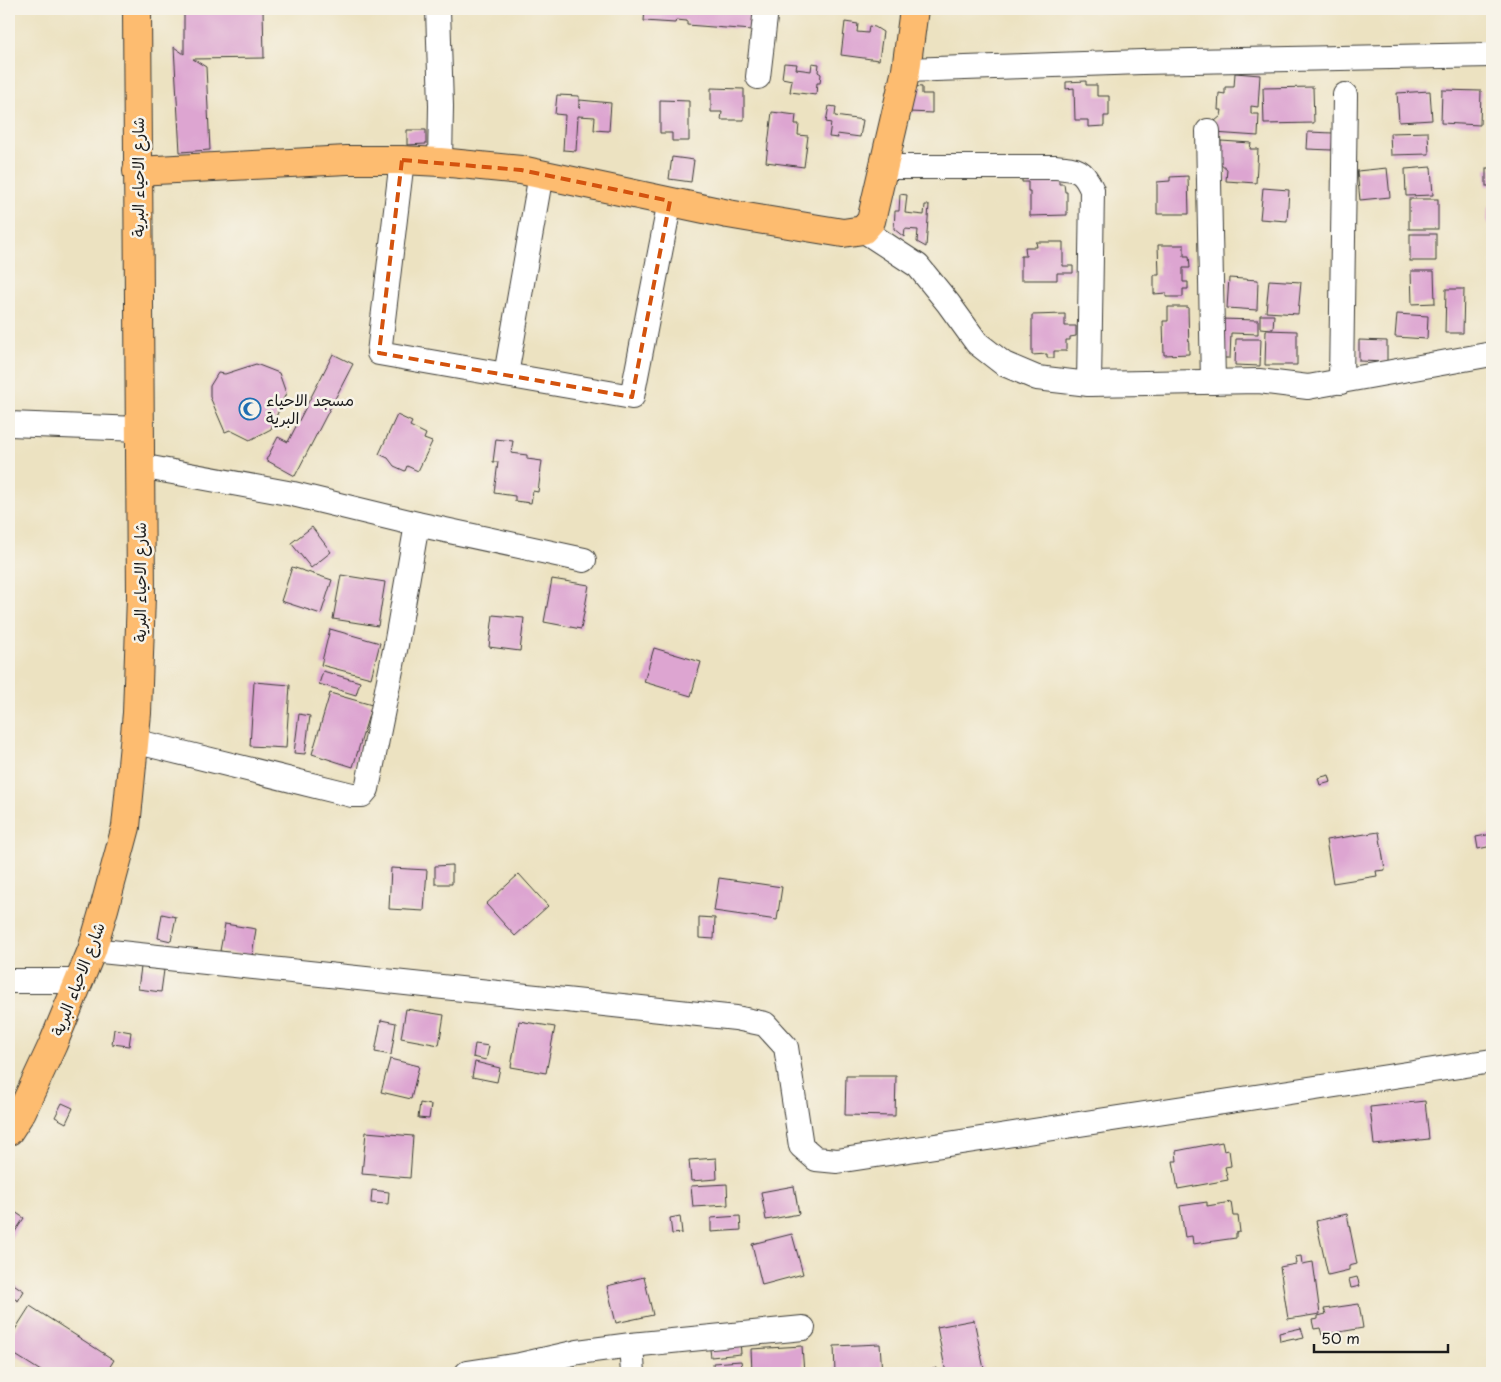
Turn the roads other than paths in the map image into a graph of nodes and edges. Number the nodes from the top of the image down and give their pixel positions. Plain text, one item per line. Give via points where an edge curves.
1 (137, 9) edge
2 (438, 9) edge
3 (766, 9) edge
4 (914, 9) edge
5 (1492, 55) edge
6 (906, 70) junction
7 (758, 77) dead end
8 (1345, 94) dead end
9 (1208, 131) dead end
10 (402, 160) junction
11 (440, 162) junction
12 (884, 167) junction
13 (137, 171) junction
14 (541, 174) junction
15 (670, 202) junction
16 (863, 230) junction
17 (1492, 354) edge
18 (506, 375) junction
19 (1213, 382) junction
20 (1341, 382) junction
21 (1089, 384) junction
22 (9, 424) edge
23 (140, 429) junction
24 (140, 466) junction
25 (417, 524) junction
26 (584, 560) dead end
27 (134, 741) junction
28 (92, 950) junction
29 (9, 981) edge
30 (79, 981) junction
31 (1492, 1061) edge
32 (9, 1131) edge
33 (803, 1328) dead end
34 (631, 1345) junction
35 (496, 1371) edge
36 (467, 1373) edge
37 (633, 1373) edge

1 - 13 main road, شارع الاحياء البرية
2 - 11 street
3 - 7 street
4 - 6 main road
5 - 6 street
6 - 12 main road
8 - 20 street
9 - 19 street
10 - 11 main road
10 - 13 main road
10 - 18 street via 379,353
11 - 14 main road
12 - 16 main road via 871,221
12 - 21 street via 1055,167 1075,169 1087,178 1092,190
13 - 23 main road, شارع الاحياء البرية
14 - 15 main road
14 - 18 street
15 - 16 main road via 843,233
15 - 18 street via 632,397
16 - 21 street via 918,266 977,343 1004,364 1037,378
17 - 20 street
19 - 20 street via 1260,381 1308,387
19 - 21 street
22 - 23 street
23 - 24 main road, شارع الاحياء البرية
24 - 25 street via 293,494
24 - 27 main road, شارع الاحياء البرية via 141,596
25 - 26 street
25 - 27 street via 367,788 362,795
27 - 28 main road, شارع الاحياء البرية via 126,827
28 - 30 main road, شارع الاحياء البرية
28 - 31 street via 736,1018 766,1024 786,1047 801,1146 816,1159 837,1161
29 - 30 street
30 - 32 main road, شارع الاحياء البرية via 22,1111
33 - 34 street
34 - 35 street via 578,1352
34 - 37 street
35 - 36 street

